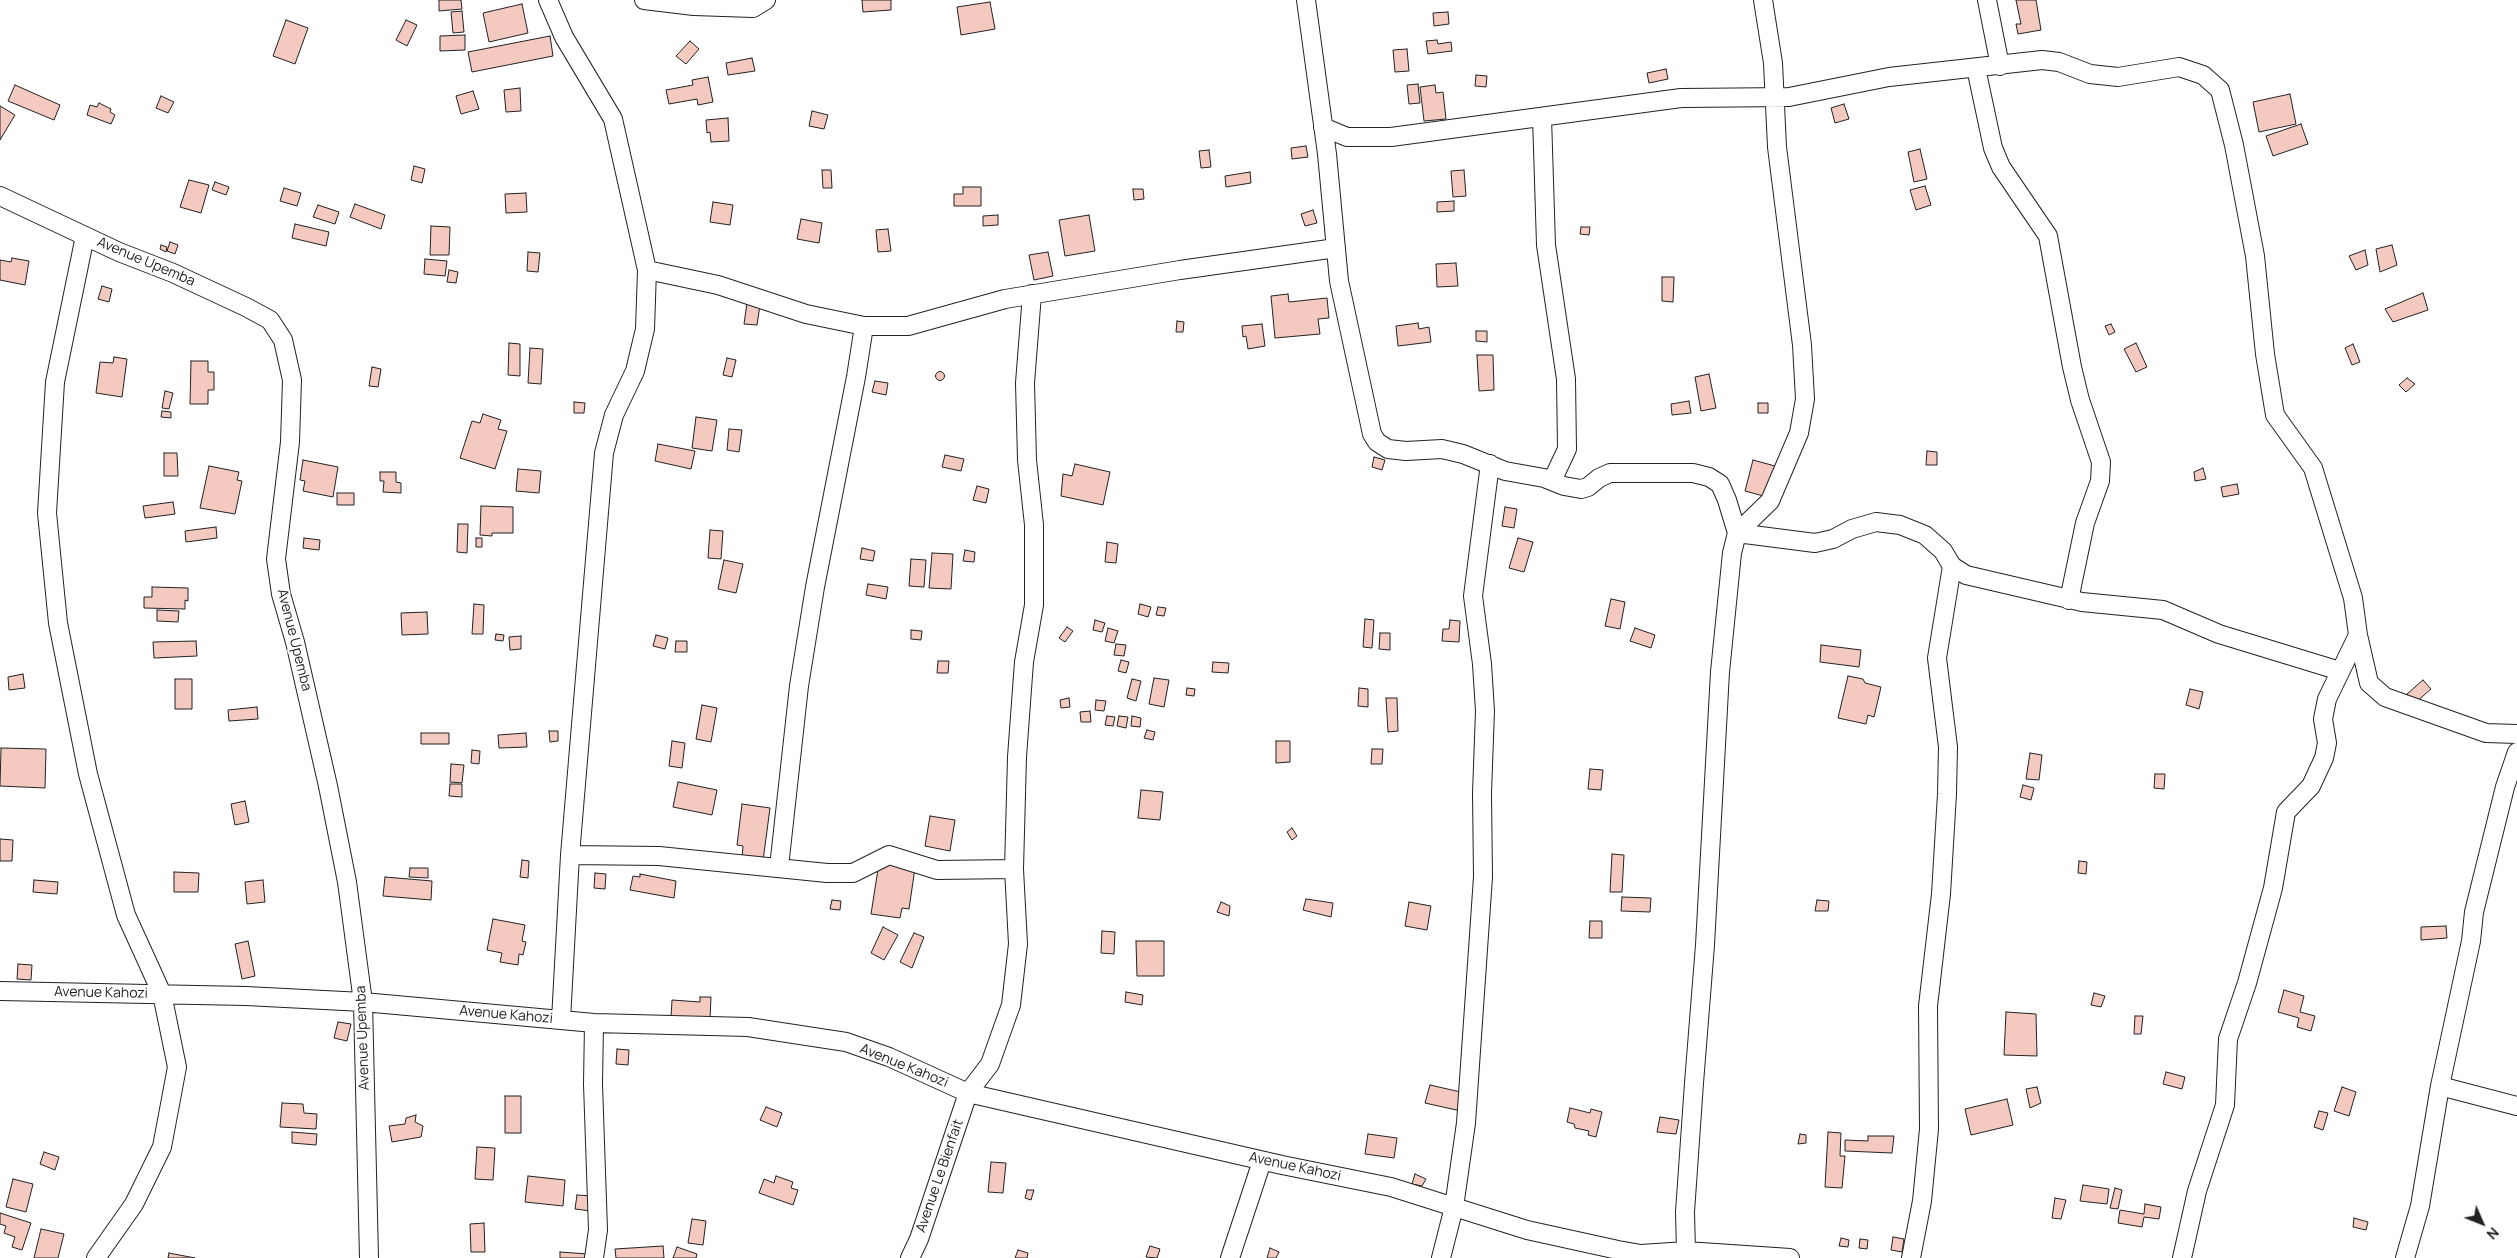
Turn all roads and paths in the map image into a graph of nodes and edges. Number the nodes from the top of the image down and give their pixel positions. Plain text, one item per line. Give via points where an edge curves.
1 (548, 0) edge
2 (644, 0) edge
3 (766, 0) edge
4 (1306, 0) edge
5 (1763, 0) edge
6 (1987, 0) edge
7 (2000, 66) junction
8 (1976, 68) junction
9 (1775, 97) junction
10 (1542, 117) junction
11 (1323, 127) junction
12 (0, 196) edge
13 (85, 236) junction
14 (1336, 248) junction
15 (648, 270) junction
16 (1032, 294) junction
17 (864, 326) junction
18 (1490, 464) junction
19 (1552, 481) junction
20 (1737, 533) junction
21 (1952, 566) junction
22 (2069, 600) junction
23 (2358, 635) junction
24 (2340, 671) junction
25 (2517, 734) edge
26 (2517, 752) edge
27 (570, 855) junction
28 (779, 867) junction
29 (1014, 869) junction
30 (0, 991) edge
31 (162, 994) junction
32 (363, 1002) junction
33 (561, 1020) junction
34 (594, 1023) junction
35 (2440, 1086) junction
36 (968, 1093) junction
37 (2517, 1106) edge
38 (1262, 1160) junction
39 (1454, 1207) junction
40 (1685, 1254) edge
41 (96, 1258) edge
42 (369, 1258) edge
43 (594, 1258) edge
44 (910, 1258) edge
45 (1230, 1258) edge
46 (1441, 1258) edge
47 (1790, 1258) edge
48 (1912, 1258) edge
49 (2182, 1258) edge
50 (2405, 1258) edge

1 - 15 street via 564,37 613,119
2 - 3 street via 753,8
4 - 11 street
5 - 9 street
6 - 7 street
7 - 8 street
7 - 23 street via 2050,61 2090,74 2118,77 2179,67 2203,75 2220,90 2255,256 2275,415 2313,468 2353,598
8 - 9 street via 1889,77 1821,92
8 - 22 street via 1993,148 2001,167 2048,236 2072,367 2101,462 2100,481 2085,523
9 - 10 street via 1681,98
9 - 20 street via 1777,147 1802,344 1805,399 1799,433 1770,501
10 - 11 street via 1391,137 1347,137
10 - 19 street via 1546,245 1566,379 1567,449
11 - 14 street
12 - 13 street, Avenue Upemba
13 - 31 street via 55,382 47,513 58,623 88,774 126,915
13 - 32 street, Avenue Upemba via 246,307 270,320 283,340 292,380 290,442 276,559 281,594 304,680 345,872
14 - 16 street
14 - 18 street via 1339,282 1372,434 1377,442 1388,449 1406,451 1442,449
15 - 17 street via 718,285 806,314
15 - 27 street via 645,329 635,371 614,415 604,453
16 - 17 street via 908,326
16 - 29 street, Avenue Le Bienfait via 1026,383 1027,460 1034,525 1034,605 1024,662
17 - 28 street via 799,686
18 - 19 street via 1505,471
18 - 39 street via 1473,596 1485,711 1483,877 1471,1078
19 - 20 street via 1581,489 1610,473 1693,473 1709,477 1720,484
20 - 21 street via 1815,543 1876,522 1900,525 1925,534 1943,551
20 - 40 street via 1732,553 1720,672 1705,945 1685,1212
21 - 22 street via 1966,575
21 - 48 street via 1937,658 1948,747 1948,794 1928,1006 1929,1129
22 - 24 street via 2163,610 2219,634
23 - 24 street
23 - 25 street via 2369,683 2385,697 2486,733
24 - 49 street via 2322,719 2327,743 2324,758 2311,786 2286,812 2273,888 2228,1039 2225,1105 2198,1191
26 - 35 street via 2505,786 2474,912 2471,941
27 - 28 street via 659,856
27 - 33 street
28 - 29 street via 853,873 889,855 937,870
29 - 36 street, Avenue Le Bienfait via 1018,944 1011,1005 990,1064
30 - 31 street, Avenue Kahozi
31 - 32 street, Avenue Kahozi
31 - 41 street via 177,1067 162,1147 134,1204
32 - 33 street, Avenue Kahozi
32 - 42 street, Avenue Upemba
33 - 34 street, Avenue Kahozi
34 - 36 street, Avenue Kahozi via 748,1027 846,1042 889,1057
34 - 43 street via 598,1230
35 - 37 street
35 - 50 street via 2420,1206
36 - 38 street, Avenue Kahozi
36 - 44 street, Avenue Le Bienfait
38 - 39 street, Avenue Kahozi via 1392,1188
38 - 45 street
39 - 40 street, Avenue Kahozi via 1527,1230 1618,1250 1641,1254
39 - 46 street
40 - 47 street, Avenue Kahozi

